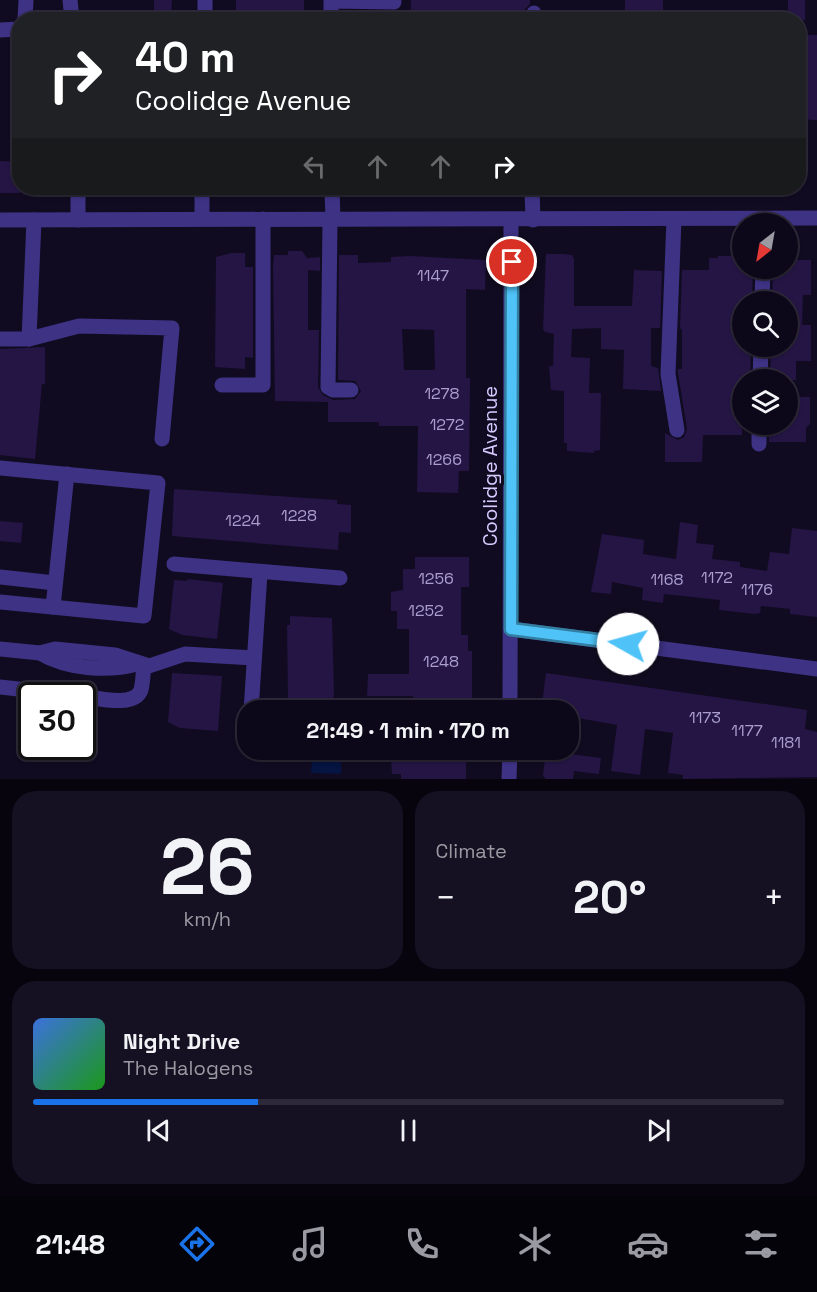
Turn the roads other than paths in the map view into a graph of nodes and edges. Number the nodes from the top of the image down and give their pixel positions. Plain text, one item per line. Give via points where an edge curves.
1 (394, 2) dead end
2 (331, 12) edge
3 (78, 195) edge
4 (202, 195) edge
5 (332, 195) edge
6 (532, 195) edge
7 (202, 218) junction
8 (817, 218) edge
9 (263, 219) junction
10 (674, 219) junction
11 (798, 219) edge
12 (0, 220) edge
13 (34, 220) junction
14 (78, 220) junction
15 (332, 220) junction
16 (511, 220) junction
17 (533, 220) junction
18 (732, 220) edge
19 (0, 339) edge
20 (29, 339) junction
21 (222, 385) dead end
22 (351, 390) dead end
23 (676, 430) dead end
24 (759, 435) edge
25 (162, 439) dead end
26 (759, 444) dead end
27 (0, 468) edge
28 (67, 474) junction
29 (174, 564) dead end
30 (260, 573) junction
31 (0, 577) edge
32 (340, 578) dead end
33 (55, 583) junction
34 (0, 602) edge
35 (53, 607) junction
36 (511, 629) junction
37 (0, 649) edge
38 (254, 658) junction
39 (140, 665) junction
40 (817, 669) edge
41 (0, 687) edge
42 (18, 689) edge
43 (96, 697) edge
44 (252, 700) edge
45 (510, 700) edge
46 (510, 760) edge
47 (509, 779) edge

1 - 2 street via 331,0
3 - 14 street
4 - 7 street
5 - 15 street
6 - 17 street
7 - 9 street
7 - 14 street
8 - 11 street
9 - 15 street
9 - 21 street via 263,386
10 - 17 street
10 - 18 street
10 - 23 street via 668,374
12 - 13 street
13 - 14 street
13 - 20 street
15 - 16 street
15 - 22 street via 328,387
16 - 17 street
16 - 36 street, Coolidge Avenue
19 - 20 street
20 - 25 street via 80,326 172,328
24 - 26 street
27 - 28 street
28 - 33 street
28 - 35 street via 158,483 144,616
29 - 30 street
30 - 32 street
30 - 38 street
31 - 33 street
33 - 35 street
34 - 35 street
36 - 40 street
36 - 45 street, Coolidge Avenue
37 - 39 street via 40,653 55,662 115,670
38 - 39 street via 185,654
38 - 44 street
39 - 43 street via 141,691 135,698
41 - 42 street
46 - 47 street

